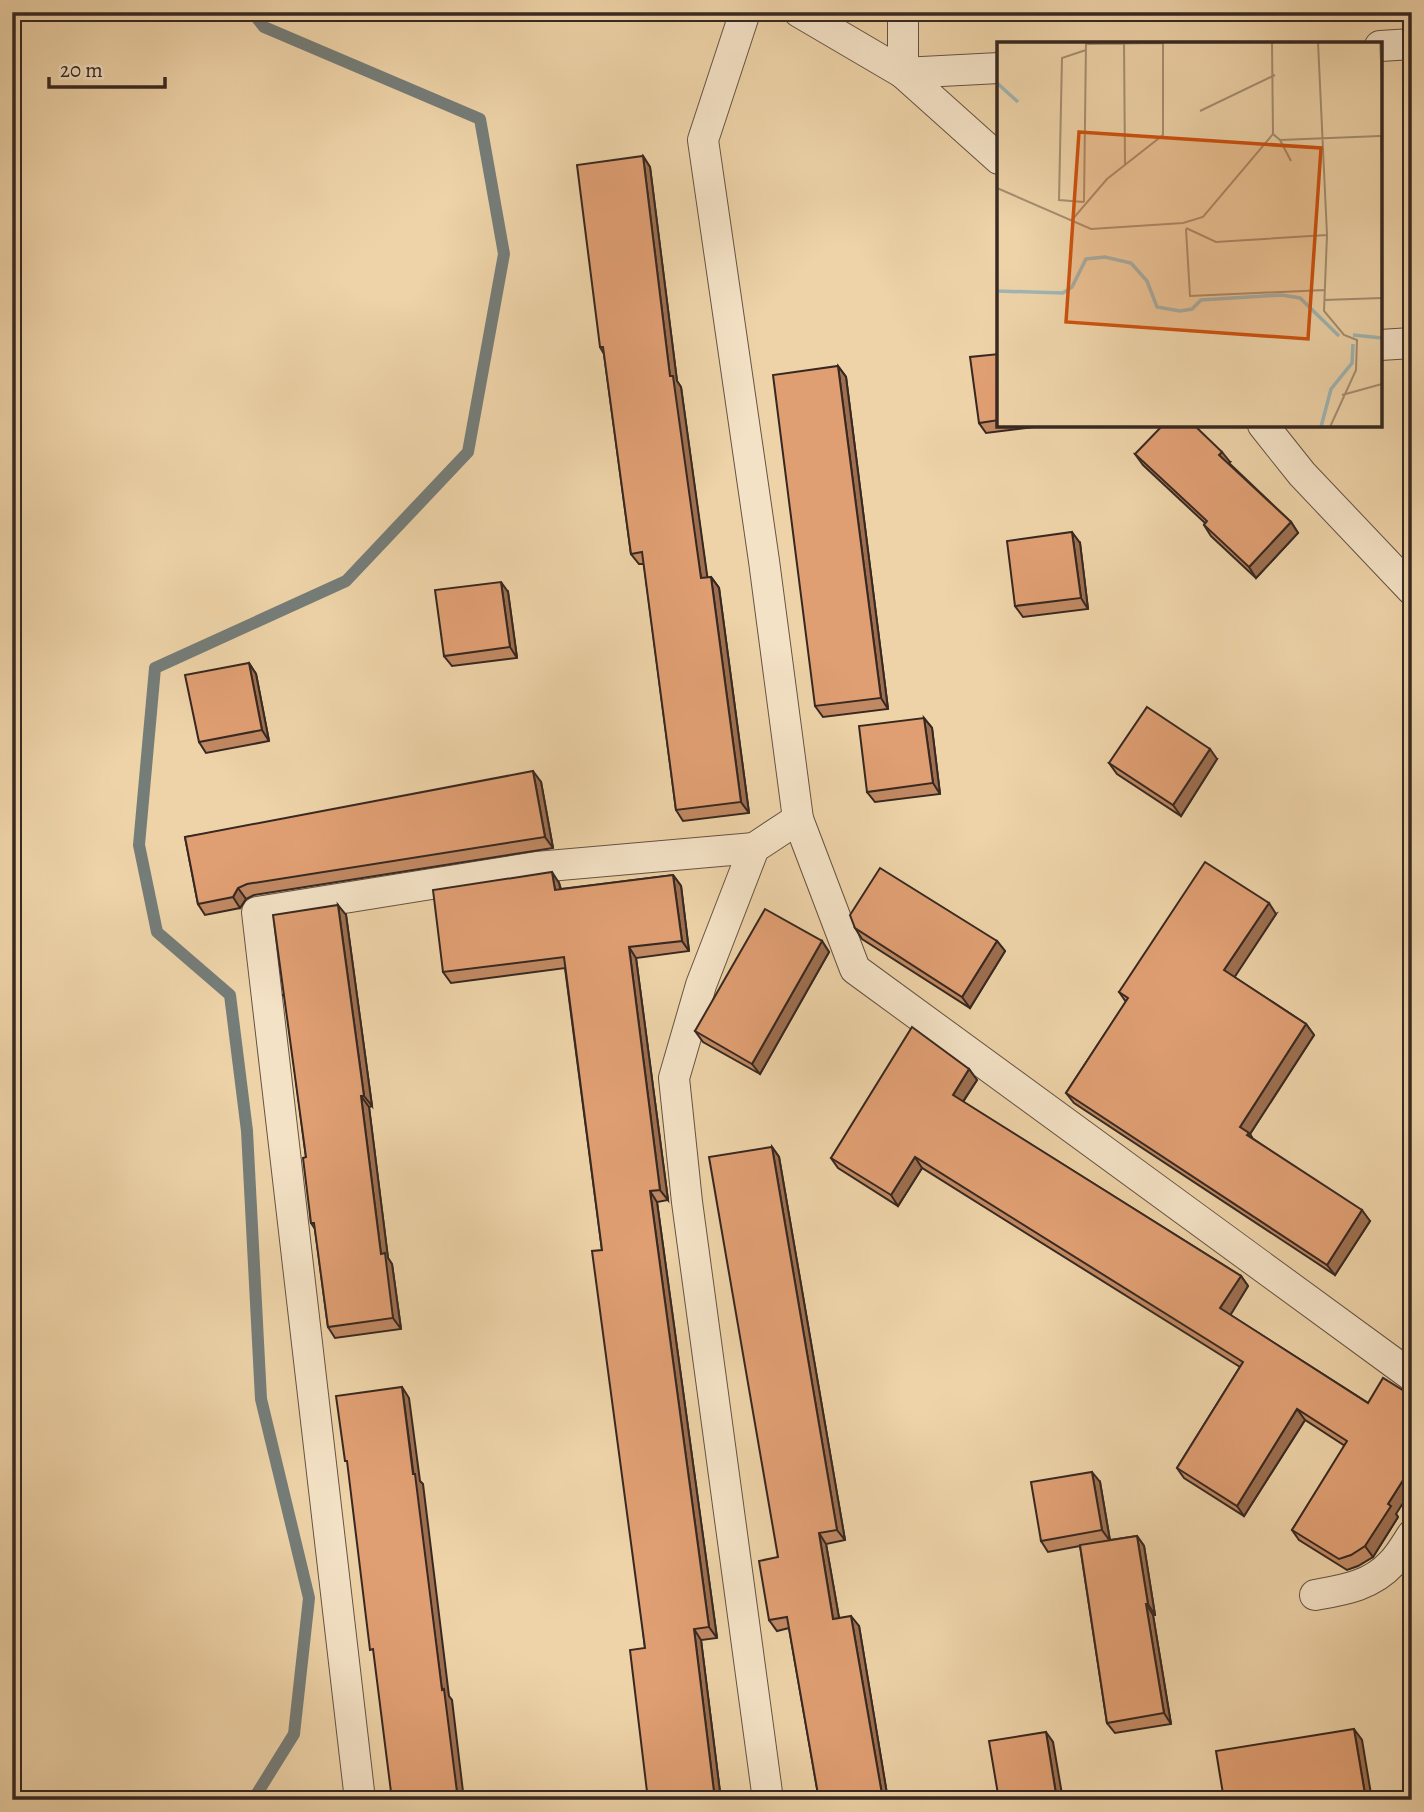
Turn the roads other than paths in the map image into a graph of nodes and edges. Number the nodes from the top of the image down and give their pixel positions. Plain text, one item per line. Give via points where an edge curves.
1 (745, 12) edge
2 (799, 12) edge
3 (903, 12) edge
4 (1412, 44) edge
5 (1382, 46) edge
6 (997, 68) edge
7 (903, 74) junction
8 (997, 157) edge
9 (1412, 343) edge
10 (1382, 345) edge
11 (1265, 427) edge
12 (1412, 590) edge
13 (798, 819) junction
14 (754, 848) junction
15 (1412, 1376) edge
16 (1412, 1535) edge
17 (1315, 1595) dead end
18 (360, 1800) edge
19 (768, 1800) edge

1 - 13 street via 704,140
2 - 7 street
3 - 7 street
4 - 5 street
6 - 7 street
7 - 8 street
9 - 10 street
11 - 12 street via 1302,474
13 - 14 street
13 - 15 street via 855,969
14 - 18 street via 537,867 257,912
14 - 19 street via 701,985 674,1078 688,1216
16 - 17 street via 1379,1575 1357,1587

